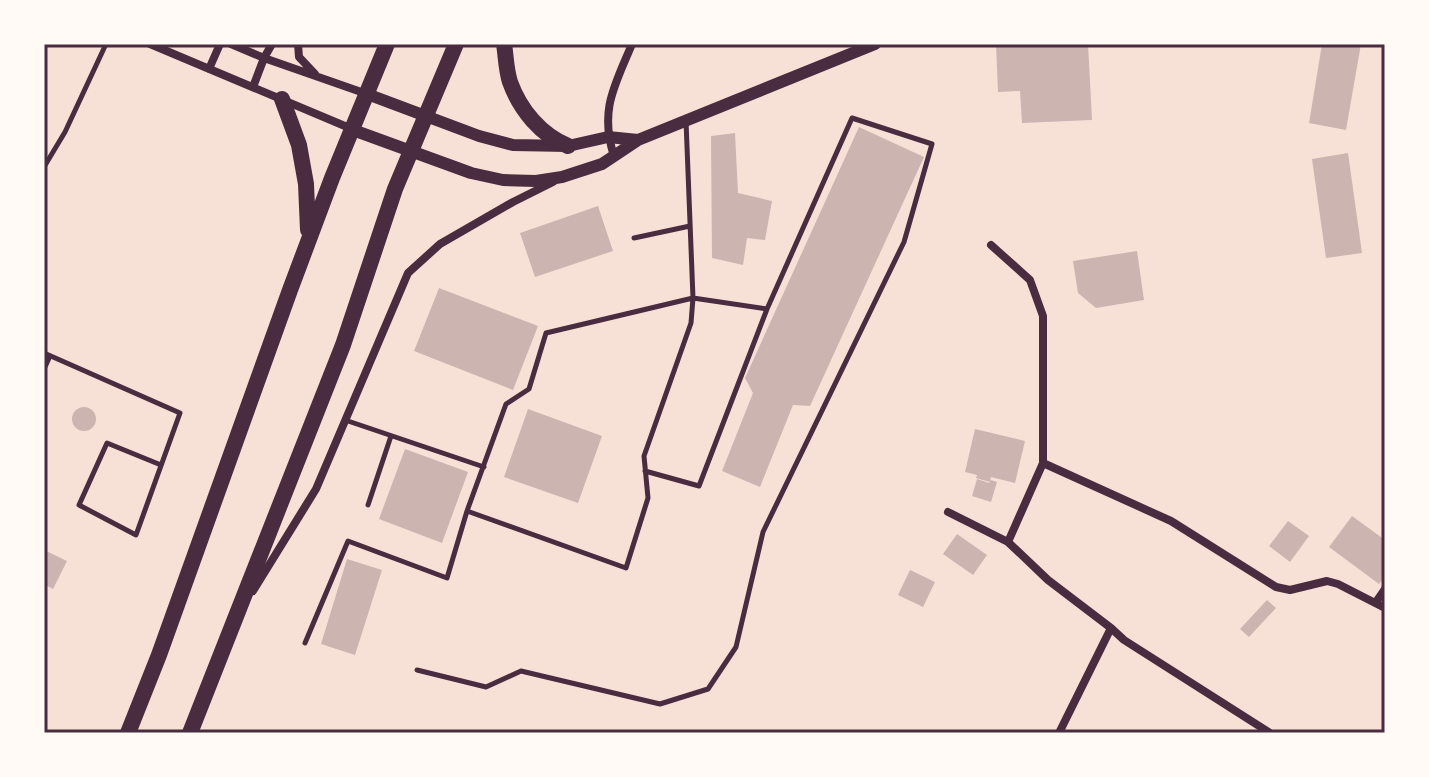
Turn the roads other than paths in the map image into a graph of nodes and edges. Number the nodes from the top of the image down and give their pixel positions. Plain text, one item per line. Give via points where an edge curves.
1 (106, 44) edge
2 (150, 44) edge
3 (220, 44) edge
4 (231, 44) edge
5 (272, 44) edge
6 (298, 44) edge
7 (387, 44) edge
8 (456, 44) edge
9 (504, 44) edge
10 (632, 44) edge
11 (875, 44) edge
12 (264, 58) junction
13 (209, 69) junction
14 (319, 77) junction
15 (253, 87) junction
16 (367, 94) junction
17 (282, 99) junction
18 (426, 115) junction
19 (686, 120) junction
20 (353, 130) junction
21 (608, 137) junction
22 (638, 140) junction
23 (568, 146) junction
24 (412, 150) junction
25 (614, 156) junction
26 (44, 167) edge
27 (562, 177) junction
28 (690, 226) junction
29 (634, 238) dead end
30 (308, 244) junction
31 (991, 245) dead end
32 (693, 298) junction
33 (767, 309) junction
34 (47, 354) edge
35 (44, 369) edge
36 (345, 420) junction
37 (391, 436) junction
38 (1043, 463) junction
39 (161, 465) junction
40 (484, 467) junction
41 (645, 471) junction
42 (368, 505) dead end
43 (467, 511) junction
44 (948, 512) dead end
45 (1008, 542) junction
46 (1385, 589) edge
47 (1376, 602) junction
48 (1385, 608) edge
49 (1111, 628) junction
50 (230, 629) junction
51 (305, 643) dead end
52 (417, 670) dead end
53 (128, 733) edge
54 (190, 733) edge
55 (1059, 733) edge
56 (1270, 733) edge

1 - 26 lane
2 - 13 street
3 - 13 street
4 - 12 street
5 - 12 street
6 - 14 street via 299,57
7 - 16 main road
8 - 18 main road
9 - 23 main road via 510,80 525,112 553,140
10 - 21 street via 609,102
11 - 19 street
12 - 14 street
12 - 15 street
13 - 15 street
14 - 16 street
15 - 17 street
16 - 18 street
16 - 20 main road
17 - 20 street
17 - 30 main road via 299,145
18 - 23 street via 513,145
18 - 24 main road
19 - 22 street
19 - 28 lane
20 - 24 street
20 - 30 main road
21 - 22 street
21 - 23 street
21 - 25 street
22 - 25 street
24 - 27 street via 503,180
24 - 50 main road via 343,345
25 - 27 street
27 - 36 street via 440,244 408,273
28 - 29 lane
28 - 32 lane
30 - 53 main road
31 - 38 street via 1030,280 1043,316
32 - 33 lane
32 - 40 lane via 546,333 529,389 506,404
32 - 41 lane via 691,323 644,456
33 - 41 lane via 699,486
33 - 52 lane via 852,118 932,144 904,242 763,532 736,647 708,689 660,704 521,671 486,687
34 - 35 lane
34 - 39 lane via 180,413
36 - 37 lane
36 - 50 street via 316,489
37 - 40 lane
37 - 42 lane
38 - 45 street
38 - 47 street via 1171,521 1276,587 1290,590 1327,581
39 - 39 lane via 136,535 79,505 107,443
40 - 43 lane
41 - 43 lane via 648,498 626,568
43 - 51 lane via 447,578 348,541
44 - 45 street
45 - 49 street
46 - 47 street
47 - 48 street
49 - 55 street
49 - 56 street
50 - 54 main road

